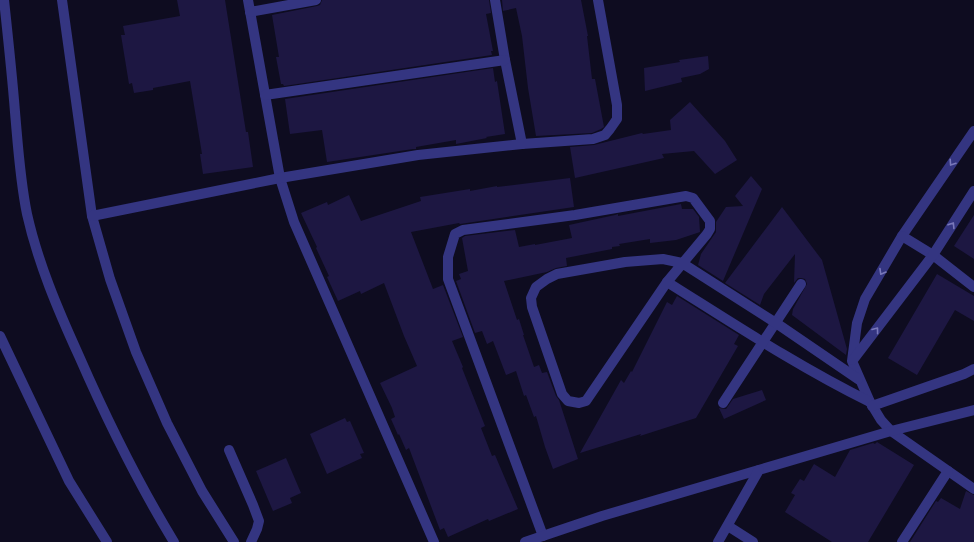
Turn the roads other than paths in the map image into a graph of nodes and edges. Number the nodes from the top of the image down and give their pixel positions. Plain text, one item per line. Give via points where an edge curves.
1 (4, 0) edge
2 (62, 0) edge
3 (248, 0) edge
4 (316, 0) edge
5 (495, 0) edge
6 (598, 0) edge
7 (250, 12) junction
8 (505, 60) junction
9 (265, 95) junction
10 (973, 133) edge
11 (522, 144) junction
12 (280, 178) junction
13 (974, 191) edge
14 (92, 216) junction
15 (902, 236) junction
16 (933, 255) junction
17 (682, 263) junction
18 (668, 282) junction
19 (801, 284) dead end
20 (974, 287) edge
21 (776, 323) junction
22 (0, 336) edge
23 (763, 343) junction
24 (852, 361) junction
25 (974, 368) edge
26 (858, 379) junction
27 (723, 403) dead end
28 (871, 404) junction
29 (974, 410) edge
30 (891, 431) junction
31 (229, 450) dead end
32 (759, 470) junction
33 (948, 471) junction
34 (974, 489) edge
35 (728, 526) junction
36 (543, 536) junction
37 (107, 542) edge
38 (174, 542) edge
39 (234, 542) edge
40 (251, 542) edge
41 (433, 542) edge
42 (525, 542) edge
43 (718, 542) edge
44 (753, 542) edge
45 (902, 542) edge

1 - 38 street via 22,180 27,214 36,247 59,313 93,388
2 - 14 street
3 - 7 street
4 - 7 street
5 - 8 street
6 - 11 street via 617,119 605,135 593,139
7 - 9 street
8 - 9 street
8 - 11 street
9 - 12 street
10 -> 15 street
11 - 12 street via 418,155
12 - 14 street
12 - 41 street via 294,222
16 -> 13 street
14 - 39 street via 110,279 151,387 202,491
15 - 16 street
15 -> 24 street via 865,299 857,323
16 - 20 street
24 -> 16 street
17 - 18 street
17 - 18 street via 663,259 625,262 557,274 536,287 532,307 562,394 568,401 586,401
17 - 21 street
17 - 36 street via 707,234 710,225 710,221 693,198 686,196 575,215 463,230 455,234 448,257 448,278
18 - 23 street
19 - 21 street
21 - 23 street
21 - 26 street
22 - 37 street via 69,481
23 - 27 street
23 - 28 street
24 - 26 street
25 - 28 street via 964,374
26 - 28 street
28 - 30 street
29 - 30 street
30 - 32 street
30 - 33 street
31 - 40 street via 259,522
32 - 35 street
32 - 36 street
33 - 34 street
33 - 45 street
35 - 43 street
35 - 44 street
36 - 42 street

